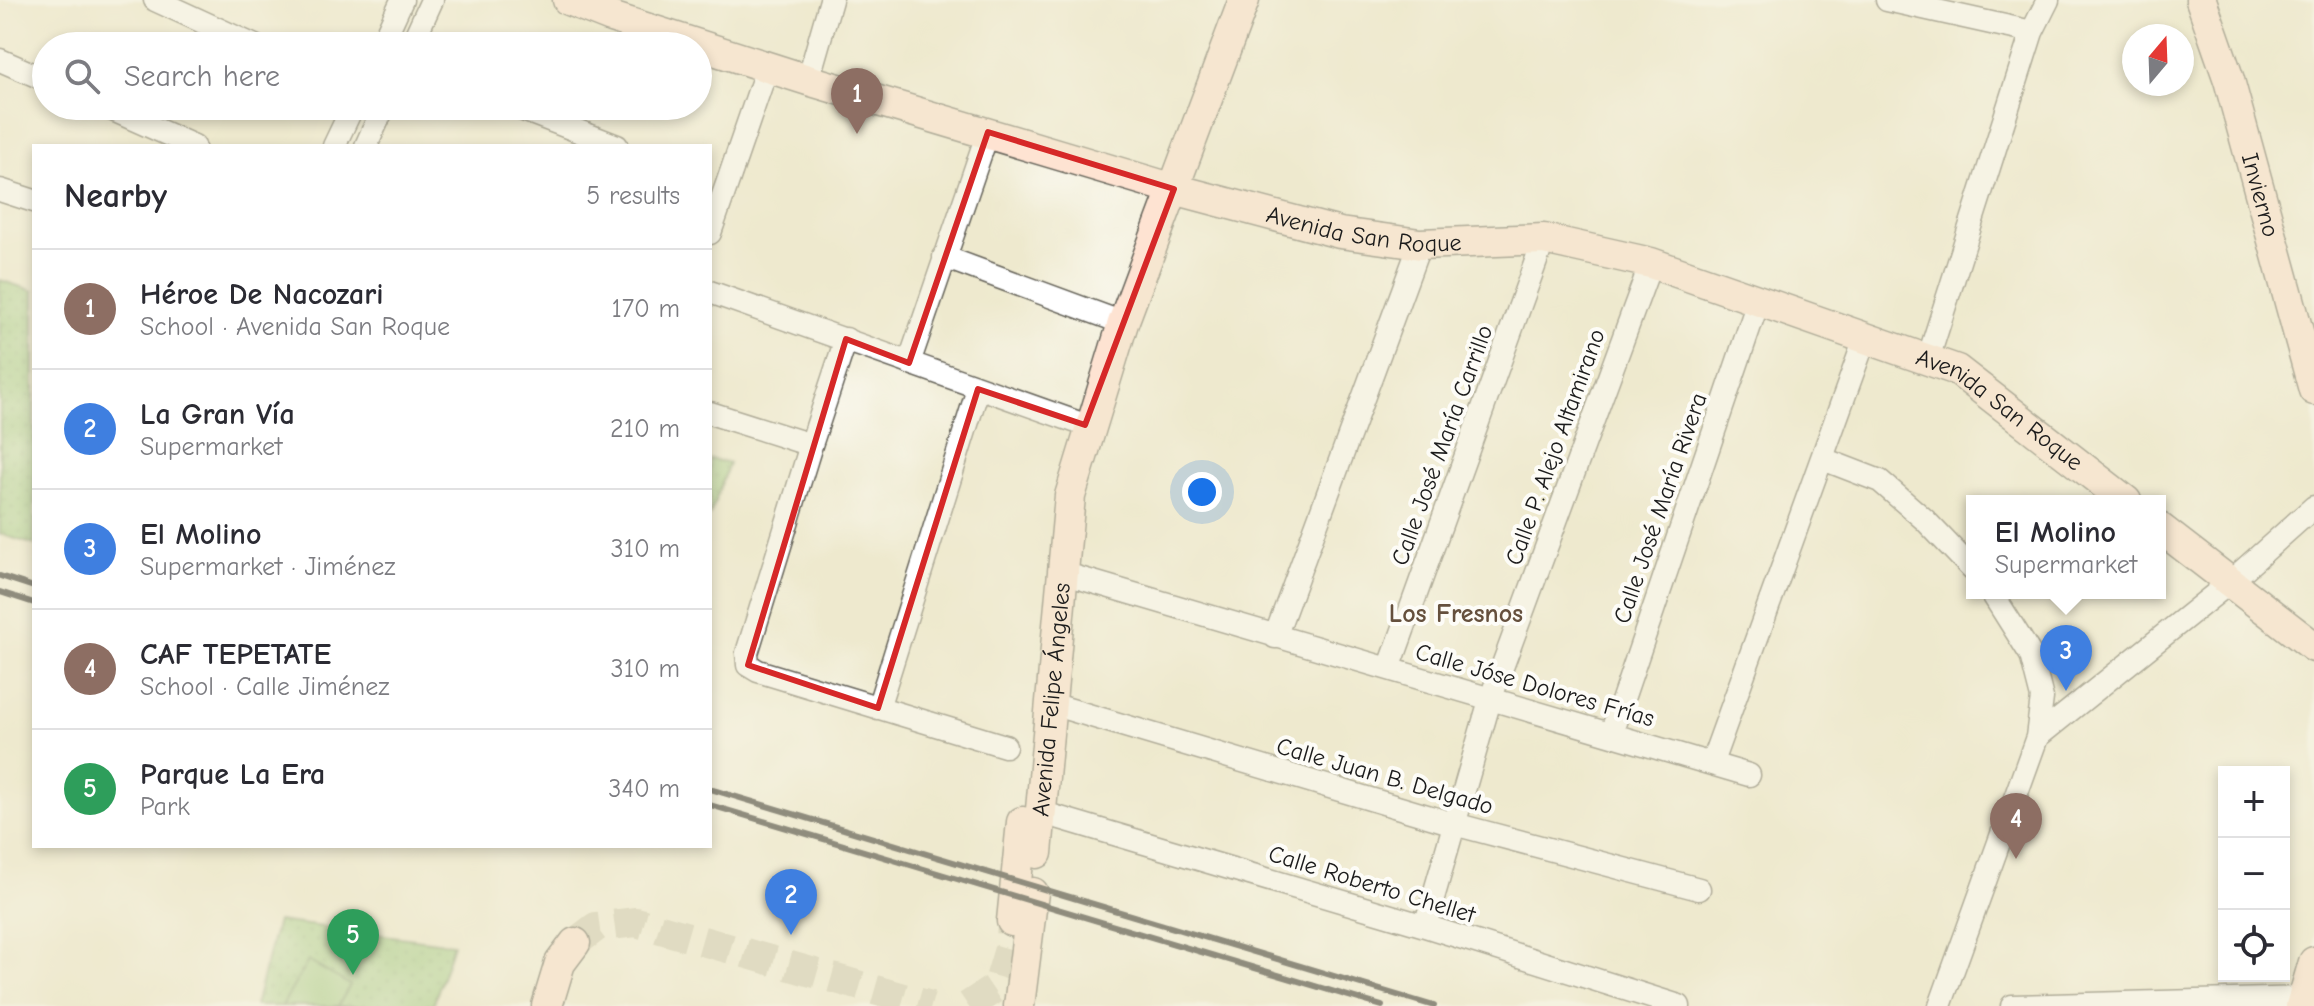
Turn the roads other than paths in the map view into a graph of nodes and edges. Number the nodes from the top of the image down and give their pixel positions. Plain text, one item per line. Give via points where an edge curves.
1 (155, 0) edge
2 (402, 0) edge
3 (432, 0) edge
4 (568, 0) edge
5 (831, 0) edge
6 (1244, 0) edge
7 (1887, 0) edge
8 (2048, 0) edge
9 (2201, 0) edge
10 (225, 32) edge
11 (387, 32) edge
12 (417, 32) edge
13 (657, 32) edge
14 (2032, 32) junction
15 (712, 50) edge
16 (0, 60) edge
17 (767, 68) junction
18 (32, 74) edge
19 (808, 80) junction
20 (136, 120) edge
21 (346, 120) edge
22 (378, 120) edge
23 (549, 120) edge
24 (988, 132) junction
25 (190, 144) edge
26 (335, 144) edge
27 (367, 144) edge
28 (612, 144) edge
29 (717, 185) edge
30 (1174, 189) junction
31 (0, 190) edge
32 (32, 200) edge
33 (712, 219) edge
34 (1544, 239) junction
35 (1420, 244) junction
36 (944, 257) junction
37 (1651, 263) junction
38 (712, 293) edge
39 (1759, 299) junction
40 (1123, 323) junction
41 (1866, 336) junction
42 (846, 339) junction
43 (1928, 359) junction
44 (909, 363) junction
45 (978, 389) junction
46 (2314, 390) edge
47 (1100, 395) junction
48 (712, 414) edge
49 (1085, 425) junction
50 (811, 445) junction
51 (1823, 459) junction
52 (2118, 495) edge
53 (2314, 507) edge
54 (2166, 533) edge
55 (1966, 563) edge
56 (1076, 577) dead end
57 (2229, 583) junction
58 (1996, 599) edge
59 (1275, 637) junction
60 (2314, 647) edge
61 (1389, 669) junction
62 (1490, 700) junction
63 (1058, 706) dead end
64 (878, 708) junction
65 (1611, 734) junction
66 (2037, 737) junction
67 (1005, 746) dead end
68 (1712, 762) junction
69 (1749, 775) dead end
70 (1050, 815) dead end
71 (1454, 824) junction
72 (1699, 889) dead end
73 (1012, 921) tunnel mouth
74 (1425, 926) junction
75 (575, 943) tunnel mouth
76 (2314, 962) edge
77 (2302, 1002) edge
78 (547, 1006) edge
79 (1019, 1006) edge
80 (1679, 1006) edge
81 (1940, 1006) edge
82 (2012, 1006) edge

1 - 10 street
2 - 11 street
3 - 12 street
4 - 13 street, Avenida San Roque
5 - 19 street
6 - 30 street, Avenida Felipe Ángeles
7 - 14 street
8 - 14 street
9 - 46 street, Invierno via 2229,80
14 - 43 street
15 - 17 street, Avenida San Roque
16 - 18 street
17 - 19 street, Avenida San Roque
17 - 29 street
19 - 24 street, Avenida San Roque
20 - 25 street
21 - 26 street
22 - 27 street
23 - 28 street
24 - 30 street, Avenida San Roque
24 - 36 street
29 - 33 street
30 - 35 street, Avenida San Roque via 1340,233
30 - 40 street, Avenida Felipe Ángeles
31 - 32 street
34 - 35 street, Avenida San Roque
34 - 37 street, Avenida San Roque
34 - 61 street, Calle José María Carrillo
35 - 59 street
36 - 40 street
36 - 44 street
37 - 39 street, Avenida San Roque
37 - 62 street, Calle P. Alejo Altamirano
38 - 42 street
39 - 41 street, Avenida San Roque
39 - 65 street, Calle José María Rivera
40 - 47 street, Avenida Felipe Ángeles
41 - 43 street, Avenida San Roque
41 - 51 street
42 - 44 street
42 - 50 street
43 - 52 street, Avenida San Roque via 1957,370
44 - 45 street
45 - 49 street
45 - 64 street
47 - 49 street, Avenida Felipe Ángeles
47 - 79 street, Avenida Felipe Ángeles via 1070,496
48 - 50 street
49 - 73 street, Avenida Felipe Ángeles via 1056,486
50 - 64 street via 747,653 748,665
51 - 55 street via 1880,481
51 - 68 street
53 - 57 street
54 - 57 street
56 - 59 street, Calle Jóse Dolores Frías
57 - 60 street
57 - 66 street
58 - 66 street via 2031,655 2042,698
59 - 61 street, Calle Jóse Dolores Frías
61 - 62 street, Calle Jóse Dolores Frías
62 - 65 street, Calle Jóse Dolores Frías
62 - 71 street, Calle P. Alejo Altamirano
63 - 71 street, Calle Juan B. Delgado
64 - 67 street
65 - 68 street, Calle Jóse Dolores Frías
66 - 81 street
68 - 69 street, Calle Jóse Dolores Frías
70 - 74 street, Calle Roberto Chellet
71 - 72 street, Calle Juan B. Delgado
71 - 74 street, Calle P. Alejo Altamirano
74 - 80 street, Calle Roberto Chellet
75 - 78 street via 560,963
76 - 77 street
77 - 82 street

